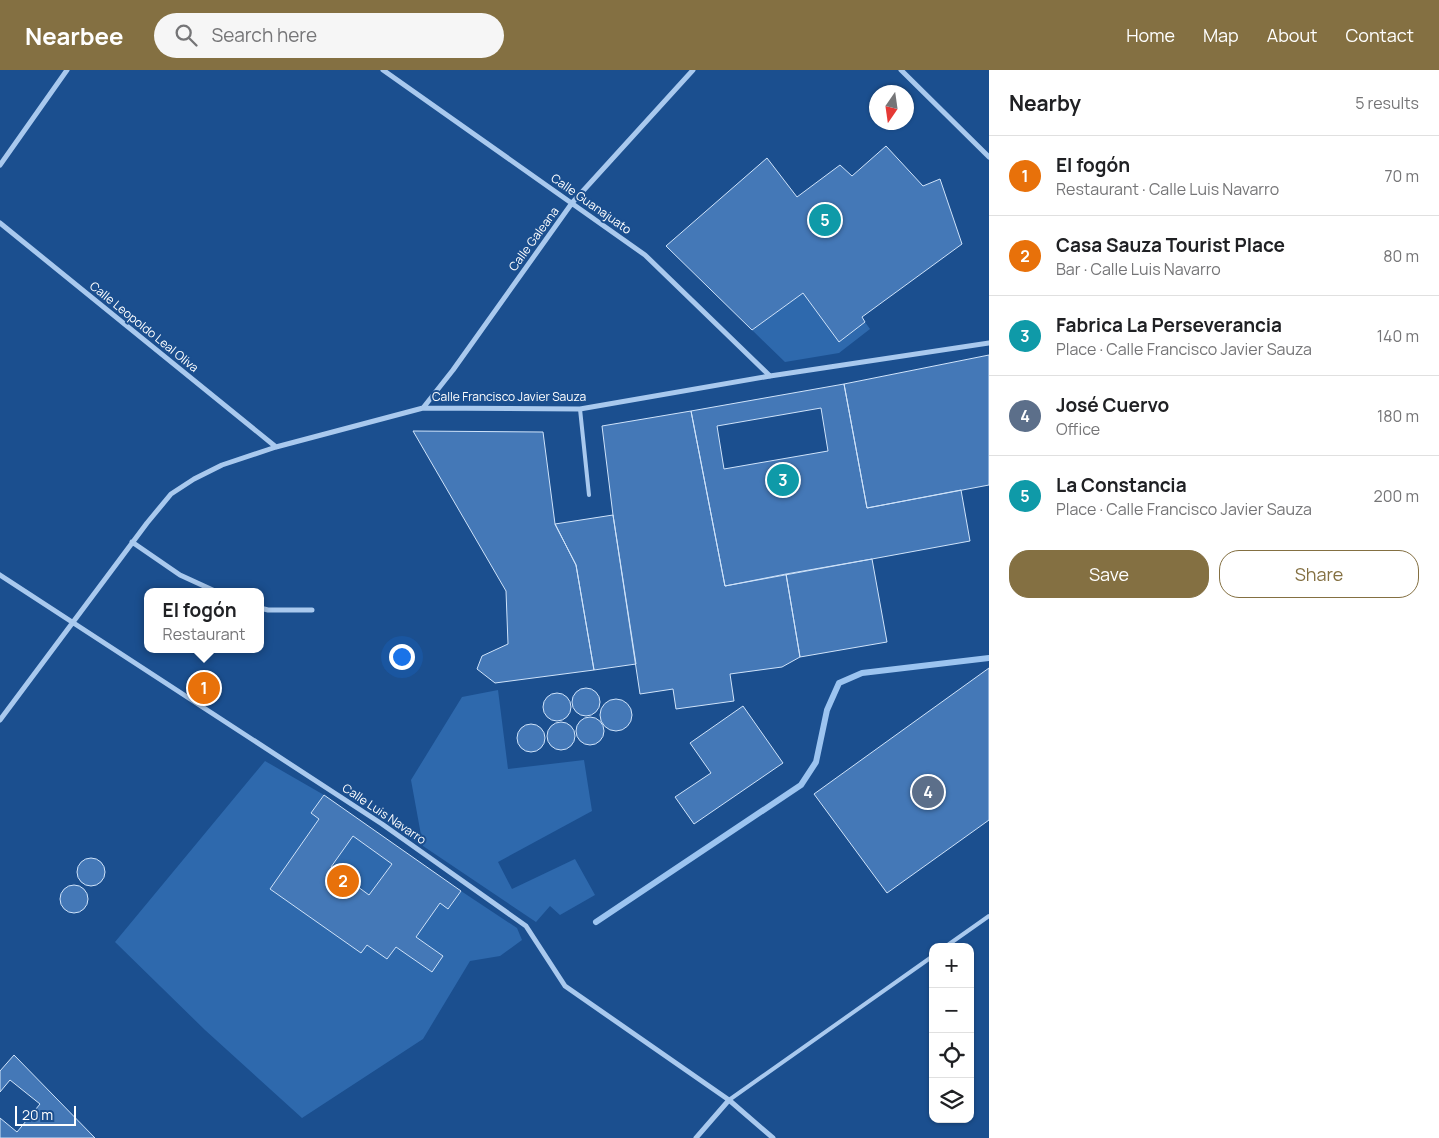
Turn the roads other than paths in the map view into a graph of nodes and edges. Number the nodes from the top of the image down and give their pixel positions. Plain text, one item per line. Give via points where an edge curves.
1 (68, 70) edge
2 (383, 70) edge
3 (693, 70) edge
4 (901, 70) edge
5 (989, 157) edge
6 (0, 165) edge
7 (572, 203) junction
8 (0, 222) edge
9 (989, 343) edge
10 (770, 376) junction
11 (423, 408) junction
12 (580, 409) junction
13 (276, 448) junction
14 (589, 495) dead end
15 (132, 542) junction
16 (0, 575) edge
17 (209, 588) edge
18 (264, 609) edge
19 (312, 610) dead end
20 (72, 622) junction
21 (0, 720) edge
22 (989, 916) edge
23 (952, 943) edge
24 (929, 959) edge
25 (729, 1100) junction
26 (696, 1138) edge
27 (773, 1138) edge

1 - 6 street
2 - 7 street, Calle Guanajuato
3 - 7 street, Calle Galeana
4 - 5 street
7 - 10 street, Calle Guanajuato via 646,255
7 - 11 street, Calle Galeana
8 - 13 street, Calle Leopoldo Leal Oliva
9 - 10 street, Calle Francisco Javier Sauza
10 - 12 street, Calle Francisco Javier Sauza
11 - 12 street, Calle Francisco Javier Sauza
11 - 13 street, Calle Francisco Javier Sauza
12 - 14 lane
13 - 15 street, Calle Francisco Javier Sauza via 222,465 194,478 171,494
15 - 17 street via 180,574
15 - 20 street, Calle Francisco Javier Sauza
16 - 20 street, Calle Luis Navarro
18 - 19 street
20 - 21 street, Calle Francisco Javier Sauza
20 - 25 street, Calle Luis Navarro via 382,824 526,926 565,986
22 - 23 lane
24 - 25 lane
25 - 26 street
25 - 27 street, Calle Luis Navarro

